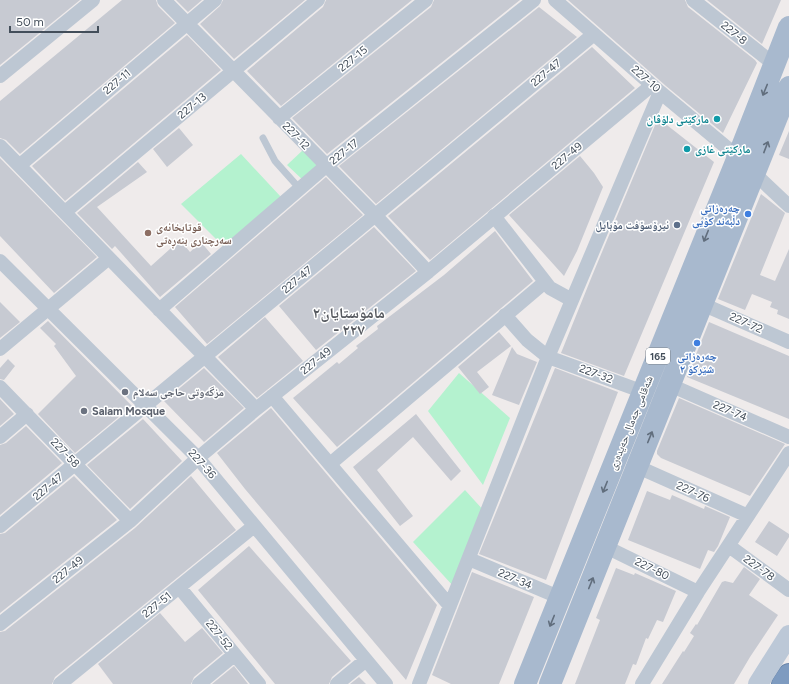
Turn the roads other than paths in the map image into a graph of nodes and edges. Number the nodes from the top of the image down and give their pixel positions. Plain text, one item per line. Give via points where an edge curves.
1 (93, 0) edge
2 (164, 0) edge
3 (215, 0) edge
4 (318, 0) edge
5 (426, 0) edge
6 (534, 0) edge
7 (554, 0) edge
8 (693, 0) edge
9 (187, 23) junction
10 (789, 27) edge
11 (594, 34) junction
12 (774, 65) junction
13 (233, 72) junction
14 (0, 76) edge
15 (789, 87) edge
16 (656, 89) junction
17 (279, 118) junction
18 (263, 138) dead end
19 (0, 146) edge
20 (738, 157) junction
21 (20, 165) junction
22 (326, 166) junction
23 (755, 174) junction
24 (300, 189) junction
25 (789, 206) edge
26 (65, 212) junction
27 (375, 215) junction
28 (494, 216) junction
29 (109, 258) junction
30 (0, 261) edge
31 (428, 272) junction
32 (545, 282) junction
33 (572, 300) junction
34 (702, 304) junction
35 (49, 310) junction
36 (159, 310) junction
37 (505, 315) junction
38 (666, 335) junction
39 (789, 342) edge
40 (687, 344) junction
41 (0, 349) edge
42 (206, 356) junction
43 (548, 357) junction
44 (670, 386) junction
45 (0, 387) edge
46 (644, 392) junction
47 (272, 396) junction
48 (145, 406) junction
49 (256, 409) junction
50 (27, 414) junction
51 (0, 437) edge
52 (789, 437) edge
53 (789, 453) edge
54 (198, 458) junction
55 (76, 464) junction
56 (330, 464) junction
57 (638, 467) junction
58 (748, 516) junction
59 (130, 520) junction
60 (0, 526) edge
61 (254, 526) junction
62 (606, 546) junction
63 (729, 546) junction
64 (469, 559) junction
65 (179, 586) junction
66 (789, 590) edge
67 (698, 592) junction
68 (561, 598) junction
69 (450, 606) junction
70 (0, 624) edge
71 (789, 635) edge
72 (234, 655) junction
73 (366, 660) junction
74 (789, 675) edge
75 (60, 684) edge
76 (199, 684) edge
77 (258, 684) edge
78 (337, 684) edge
79 (386, 684) edge
80 (419, 684) edge
81 (525, 684) edge
82 (550, 684) edge
83 (642, 684) edge
84 (758, 684) edge
85 (783, 684) edge

1 - 14 street
2 - 9 street, 227-12
3 - 9 street, 227-11
4 - 13 street, 227-13
5 - 17 street, 227-15
6 - 22 street, 227-17
7 - 11 street, 227-10
8 - 12 street, 227-8
9 - 13 street, 227-12
9 - 21 street, 227-11
10 - 12 main road, شەقامی جەمال حەیدەری / 165
11 - 16 street, 227-10
11 - 27 street, 227-47
12 -> 20 main road, شەقامی جەمال حەیدەری / 165
13 - 17 street, 227-12
13 - 26 street, 227-13
23 -> 15 main road, شەقامی جەمال حەیدەری / 165
16 - 20 street, 227-10
16 - 28 street, 227-49
16 - 33 street
17 - 22 street, 227-12
18 - 24 lane via 275,160
19 - 21 street
20 -> 38 main road, شەقامی جەمال حەیدەری / 165
21 - 26 street
22 - 24 street, 227-17
22 - 27 street, 227-12
23 - 25 street
23 - 34 main road, شەقامی جەمال حەیدەری / 165
24 - 36 street, 227-17
26 - 29 street
27 - 31 street, 227-12
27 - 42 street, 227-47
28 - 31 street, 227-49
28 - 32 street
29 - 35 street
29 - 36 street
30 - 35 street, 227-36
31 - 47 street, 227-49
32 - 33 street via 550,288
32 - 37 street
33 - 43 street
34 - 39 street, 227-72
34 - 40 main road, شەقامی جەمال حەیدەری / 165
35 - 41 street
35 - 48 street, 227-36
36 - 42 street
37 - 43 street, 227-32 via 527,340
37 - 56 street
38 - 40 main road
38 - 46 main road, شەقامی جەمال حەیدەری / 165
40 - 44 main road, شەقامی جەمال حەیدەری / 165
42 - 48 street, 227-47
42 - 49 street
43 - 46 street, 227-32
43 - 64 street
44 - 52 street, 227-74
57 -> 44 main road, شەقامی جەمال حەیدەری / 165
45 - 50 street, 227-58
46 -> 68 main road, شەقامی جەمال حەیدەری / 165
47 - 49 street, 227-49
47 - 56 street
48 - 54 street, 227-36
48 - 55 street, 227-47
49 - 54 street, 227-49
50 - 51 street
50 - 55 street, 227-58
53 - 58 street
54 - 59 street, 227-49
54 - 61 street, 227-36
55 - 59 street, 227-58
55 - 60 street, 227-47
56 - 69 street
57 - 58 street, 227-76
57 - 62 main road, شەقامی جەمال حەیدەری / 165
58 - 63 street
59 - 70 street, 227-49
61 - 65 street, 227-51
61 - 73 street, 227-36
62 - 67 street, 227-80
82 -> 62 main road, شەقامی جەمال حەیدەری / 165
63 - 66 street, 227-78
63 - 67 street
64 - 68 street, 227-34
64 - 69 street
65 - 72 street, 227-52
65 - 75 street, 227-51
67 - 83 street
68 -> 81 main road, شەقامی جەمال حەیدەری / 165
69 - 80 street
71 - 84 street
72 - 76 street
72 - 77 street, 227-52
73 - 78 street
73 - 79 street, 227-36
74 - 85 highway

